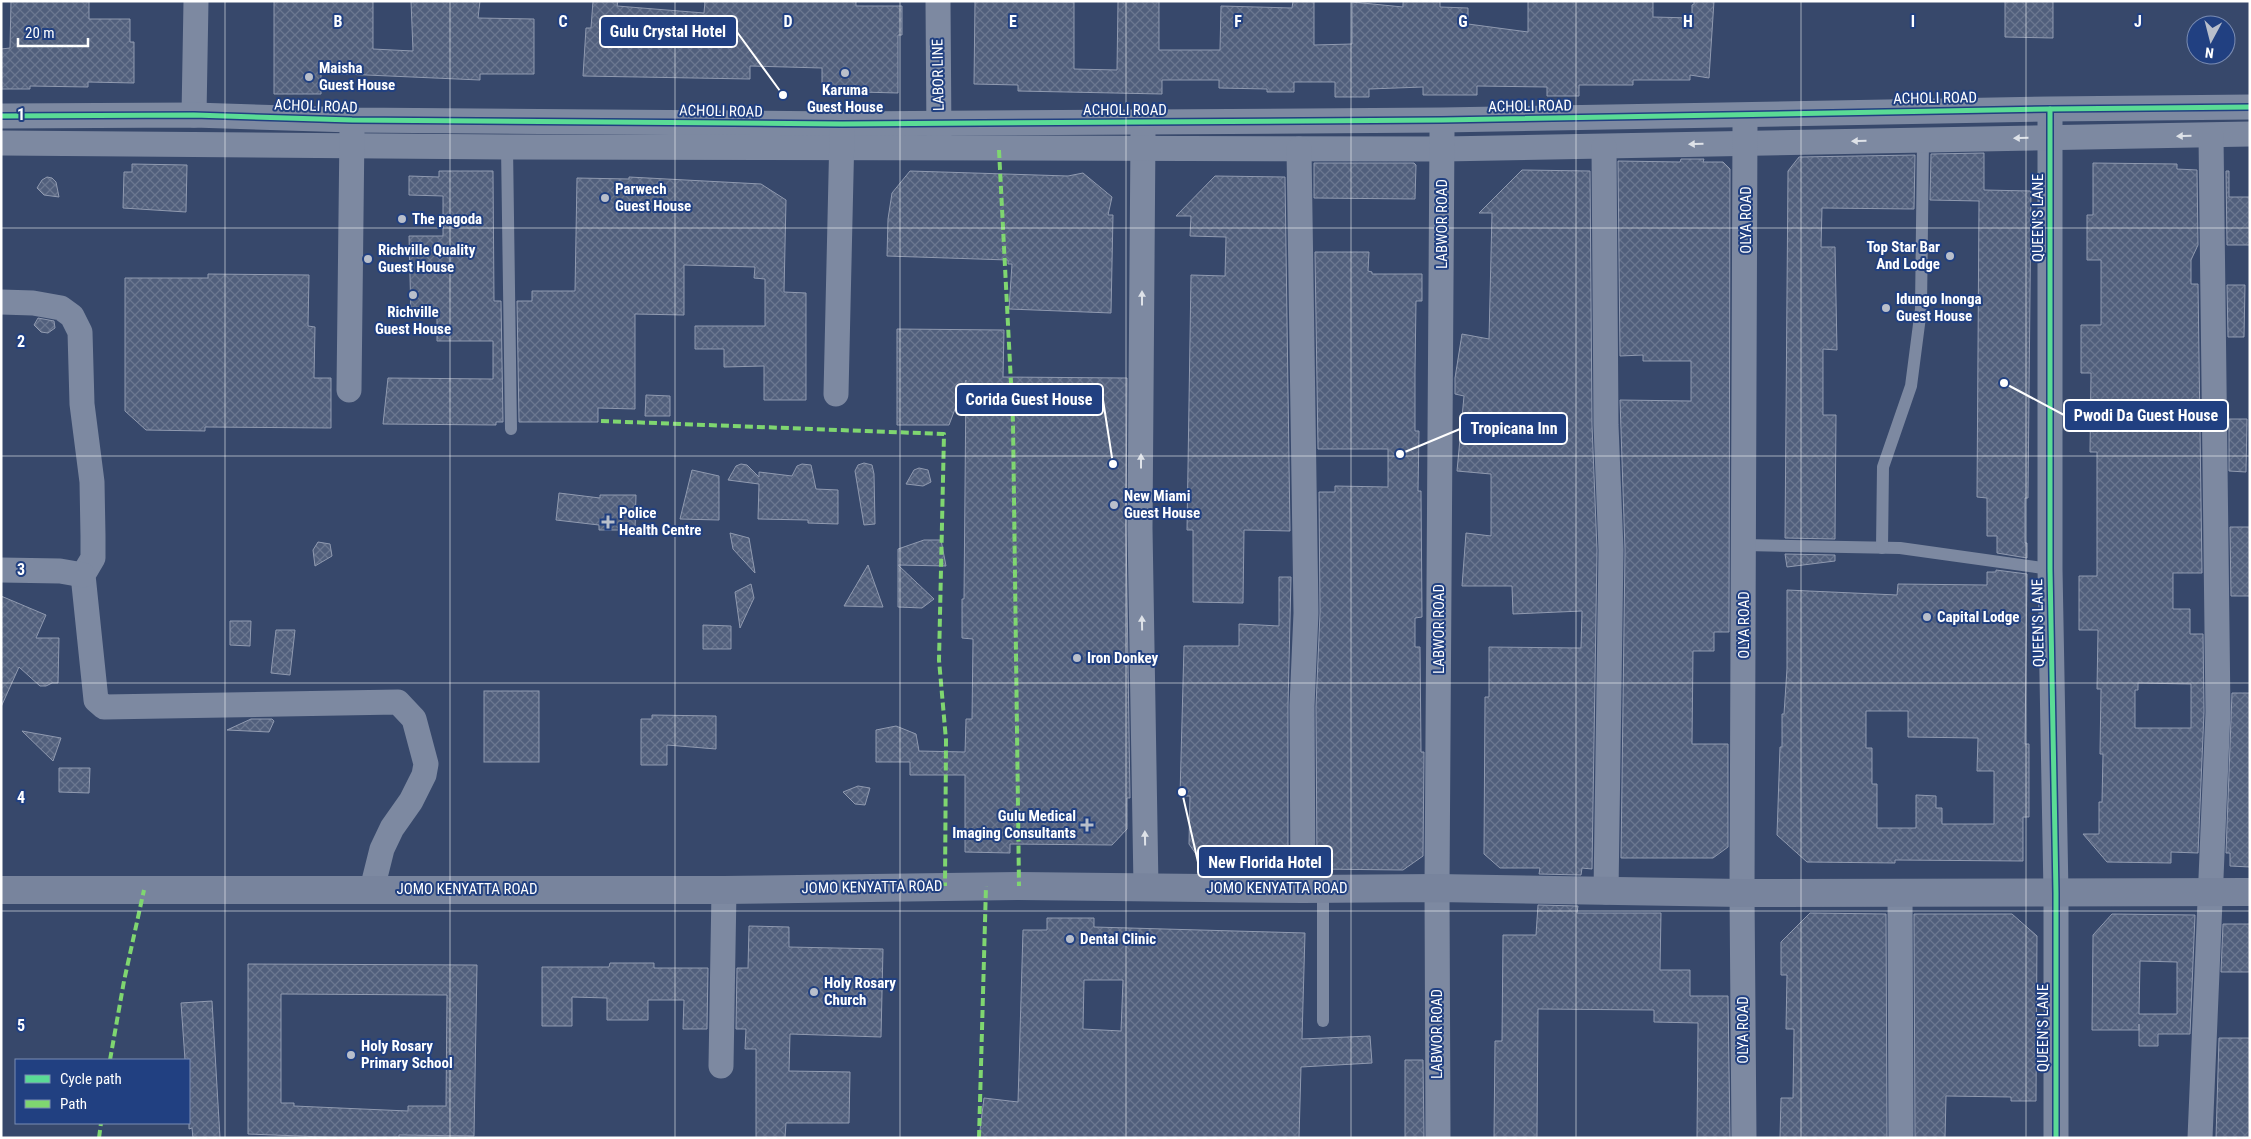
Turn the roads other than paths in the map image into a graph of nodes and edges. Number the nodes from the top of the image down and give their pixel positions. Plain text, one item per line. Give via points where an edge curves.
1 (196, 1) edge
2 (938, 1) edge
3 (2250, 107) edge
4 (2050, 108) junction
5 (1745, 113) junction
6 (194, 115) junction
7 (1, 116) edge
8 (352, 120) junction
9 (1442, 120) junction
10 (1143, 122) junction
11 (939, 123) junction
12 (2250, 134) edge
13 (842, 136) junction
14 (2211, 136) junction
15 (2051, 138) junction
16 (1923, 140) junction
17 (1, 142) edge
18 (1746, 143) junction
19 (351, 146) junction
20 (507, 147) junction
21 (1604, 147) junction
22 (939, 149) junction
23 (1300, 149) junction
24 (1142, 150) junction
25 (1443, 150) junction
26 (1, 302) edge
27 (348, 390) dead end
28 (836, 394) dead end
29 (511, 429) dead end
30 (1745, 545) junction
31 (1882, 548) junction
32 (2050, 569) junction
33 (1, 570) edge
34 (83, 575) junction
35 (1146, 887) junction
36 (1437, 888) junction
37 (372, 889) junction
38 (1313, 889) junction
39 (1, 890) edge
40 (724, 890) junction
41 (2210, 891) junction
42 (1606, 892) junction
43 (2250, 892) edge
44 (1742, 893) junction
45 (1900, 893) junction
46 (2056, 893) junction
47 (1323, 1021) dead end
48 (721, 1066) dead end
49 (1438, 1138) edge
50 (1744, 1138) edge
51 (1901, 1138) edge
52 (2056, 1138) edge
53 (2200, 1138) edge

1 - 6 street
2 - 11 street, LABOR LINE
3 - 4 street, ACHOLI ROAD
4 - 5 street, ACHOLI ROAD
4 - 15 street, QUEEN'S LANE
5 - 9 street, ACHOLI ROAD
5 - 18 street, OLYA ROAD
6 - 7 street, ACHOLI ROAD
6 - 8 street, ACHOLI ROAD
8 - 13 street, ACHOLI ROAD
8 - 19 street
9 - 10 street, ACHOLI ROAD
9 - 25 street, LABWOR ROAD
10 - 11 street, ACHOLI ROAD
10 - 24 street
11 - 13 street, ACHOLI ROAD
11 - 22 street, LABOR LINE
12 - 14 street, ACHOLI ROAD
13 - 20 street, ACHOLI ROAD
13 - 22 street, ACHOLI ROAD
13 - 28 street
14 -> 15 street, ACHOLI ROAD
14 - 41 street via 2218,712
15 -> 16 street, ACHOLI ROAD
15 - 32 street, QUEEN'S LANE
16 -> 18 street, ACHOLI ROAD
16 - 31 lane via 1921,309 1911,386 1883,467
17 - 19 street, ACHOLI ROAD
18 -> 21 street, ACHOLI ROAD
18 - 30 street, OLYA ROAD
19 - 20 street, ACHOLI ROAD
19 - 27 street
20 - 29 lane
21 - 25 street, ACHOLI ROAD
21 - 42 street via 1606,425 1611,550
22 - 24 street, ACHOLI ROAD
23 - 24 street, ACHOLI ROAD
23 - 25 street, ACHOLI ROAD
23 - 38 street via 1306,613 1302,715
35 -> 24 street via 1140,528
25 - 36 street, LABWOR ROAD
26 - 34 street via 60,308 72,316 80,332 82,404 92,482 93,536 93,558
30 - 31 lane
30 - 44 street, OLYA ROAD
31 - 32 lane
32 - 46 street, QUEEN'S LANE
33 - 34 street via 60,571
34 - 37 street via 96,700 104,707 398,702 414,719 425,759 424,774 382,849
35 - 38 main road, JOMO KENYATTA ROAD
35 - 40 main road, JOMO KENYATTA ROAD
36 - 38 main road, JOMO KENYATTA ROAD
36 - 42 main road, JOMO KENYATTA ROAD
36 - 49 street, LABWOR ROAD
37 - 39 main road, JOMO KENYATTA ROAD
37 - 40 main road, JOMO KENYATTA ROAD
38 - 47 lane
40 - 48 street
41 - 43 main road, JOMO KENYATTA ROAD
41 - 46 main road, JOMO KENYATTA ROAD
41 - 53 street
42 - 44 main road, JOMO KENYATTA ROAD
44 - 45 main road, JOMO KENYATTA ROAD
44 - 50 street, OLYA ROAD
45 - 46 main road, JOMO KENYATTA ROAD
45 - 51 street
46 - 52 street, QUEEN'S LANE

